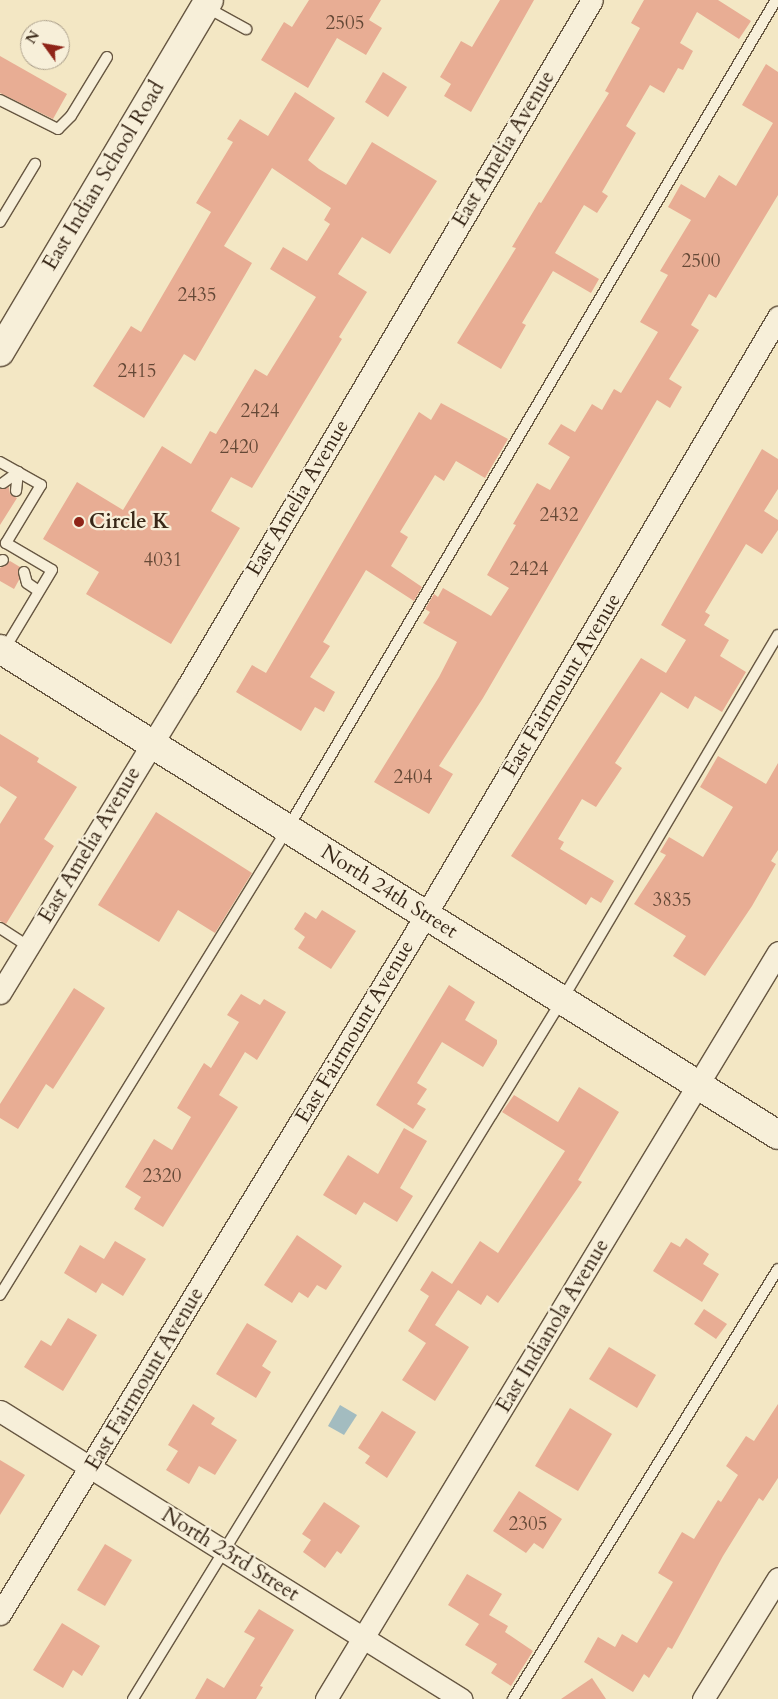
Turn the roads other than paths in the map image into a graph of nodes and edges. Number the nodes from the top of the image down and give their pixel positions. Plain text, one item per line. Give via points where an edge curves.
1 (592, 0) edge
2 (776, 0) edge
3 (202, 2) edge
4 (246, 30) dead end
5 (107, 56) dead end
6 (0, 100) edge
7 (35, 164) dead end
8 (0, 222) edge
9 (778, 317) edge
10 (0, 352) edge
11 (0, 462) edge
12 (18, 472) junction
13 (3, 483) dead end
14 (16, 491) dead end
15 (24, 572) dead end
16 (39, 591) junction
17 (778, 634) edge
18 (2, 650) edge
19 (152, 743) junction
20 (288, 828) junction
21 (426, 915) junction
22 (0, 928) edge
23 (29, 947) junction
24 (778, 952) edge
25 (0, 993) edge
26 (562, 1000) junction
27 (699, 1086) junction
28 (778, 1135) edge
29 (778, 1269) edge
30 (0, 1295) edge
31 (0, 1412) edge
32 (90, 1468) junction
33 (224, 1551) junction
34 (778, 1578) edge
35 (0, 1614) edge
36 (363, 1638) junction
37 (133, 1699) edge
38 (326, 1699) edge
39 (461, 1699) edge
40 (513, 1699) edge
41 (704, 1699) edge

1 - 19 street, East Amelia Avenue
2 - 20 lane
3 - 4 lane
3 - 10 main road, East Indian School Road
5 - 6 lane via 71,116 58,130
7 - 8 lane
9 - 21 street, East Fairmount Avenue
11 - 12 lane
12 - 13 lane
12 - 14 lane
12 - 16 lane via 41,485 6,543 52,570
15 - 16 lane via 22,584
16 - 18 lane
17 - 26 lane
18 - 19 main road, North 24th Street
19 - 20 main road, North 24th Street
19 - 23 street, East Amelia Avenue
20 - 21 main road, North 24th Street
20 - 30 lane
21 - 26 main road, North 24th Street
21 - 32 street, East Fairmount Avenue
22 - 23 lane
23 - 25 street, East Amelia Avenue
24 - 27 street, East Indianola Avenue
26 - 27 main road, North 24th Street
26 - 33 lane
27 - 28 main road, North 24th Street
27 - 36 street, East Indianola Avenue
29 - 40 lane
31 - 32 street, North 23rd Street
32 - 33 street, North 23rd Street
32 - 35 street, East Fairmount Avenue
33 - 36 street, North 23rd Street
33 - 37 lane
34 - 41 street
36 - 38 street, East Indianola Avenue
36 - 39 street, North 23rd Street

